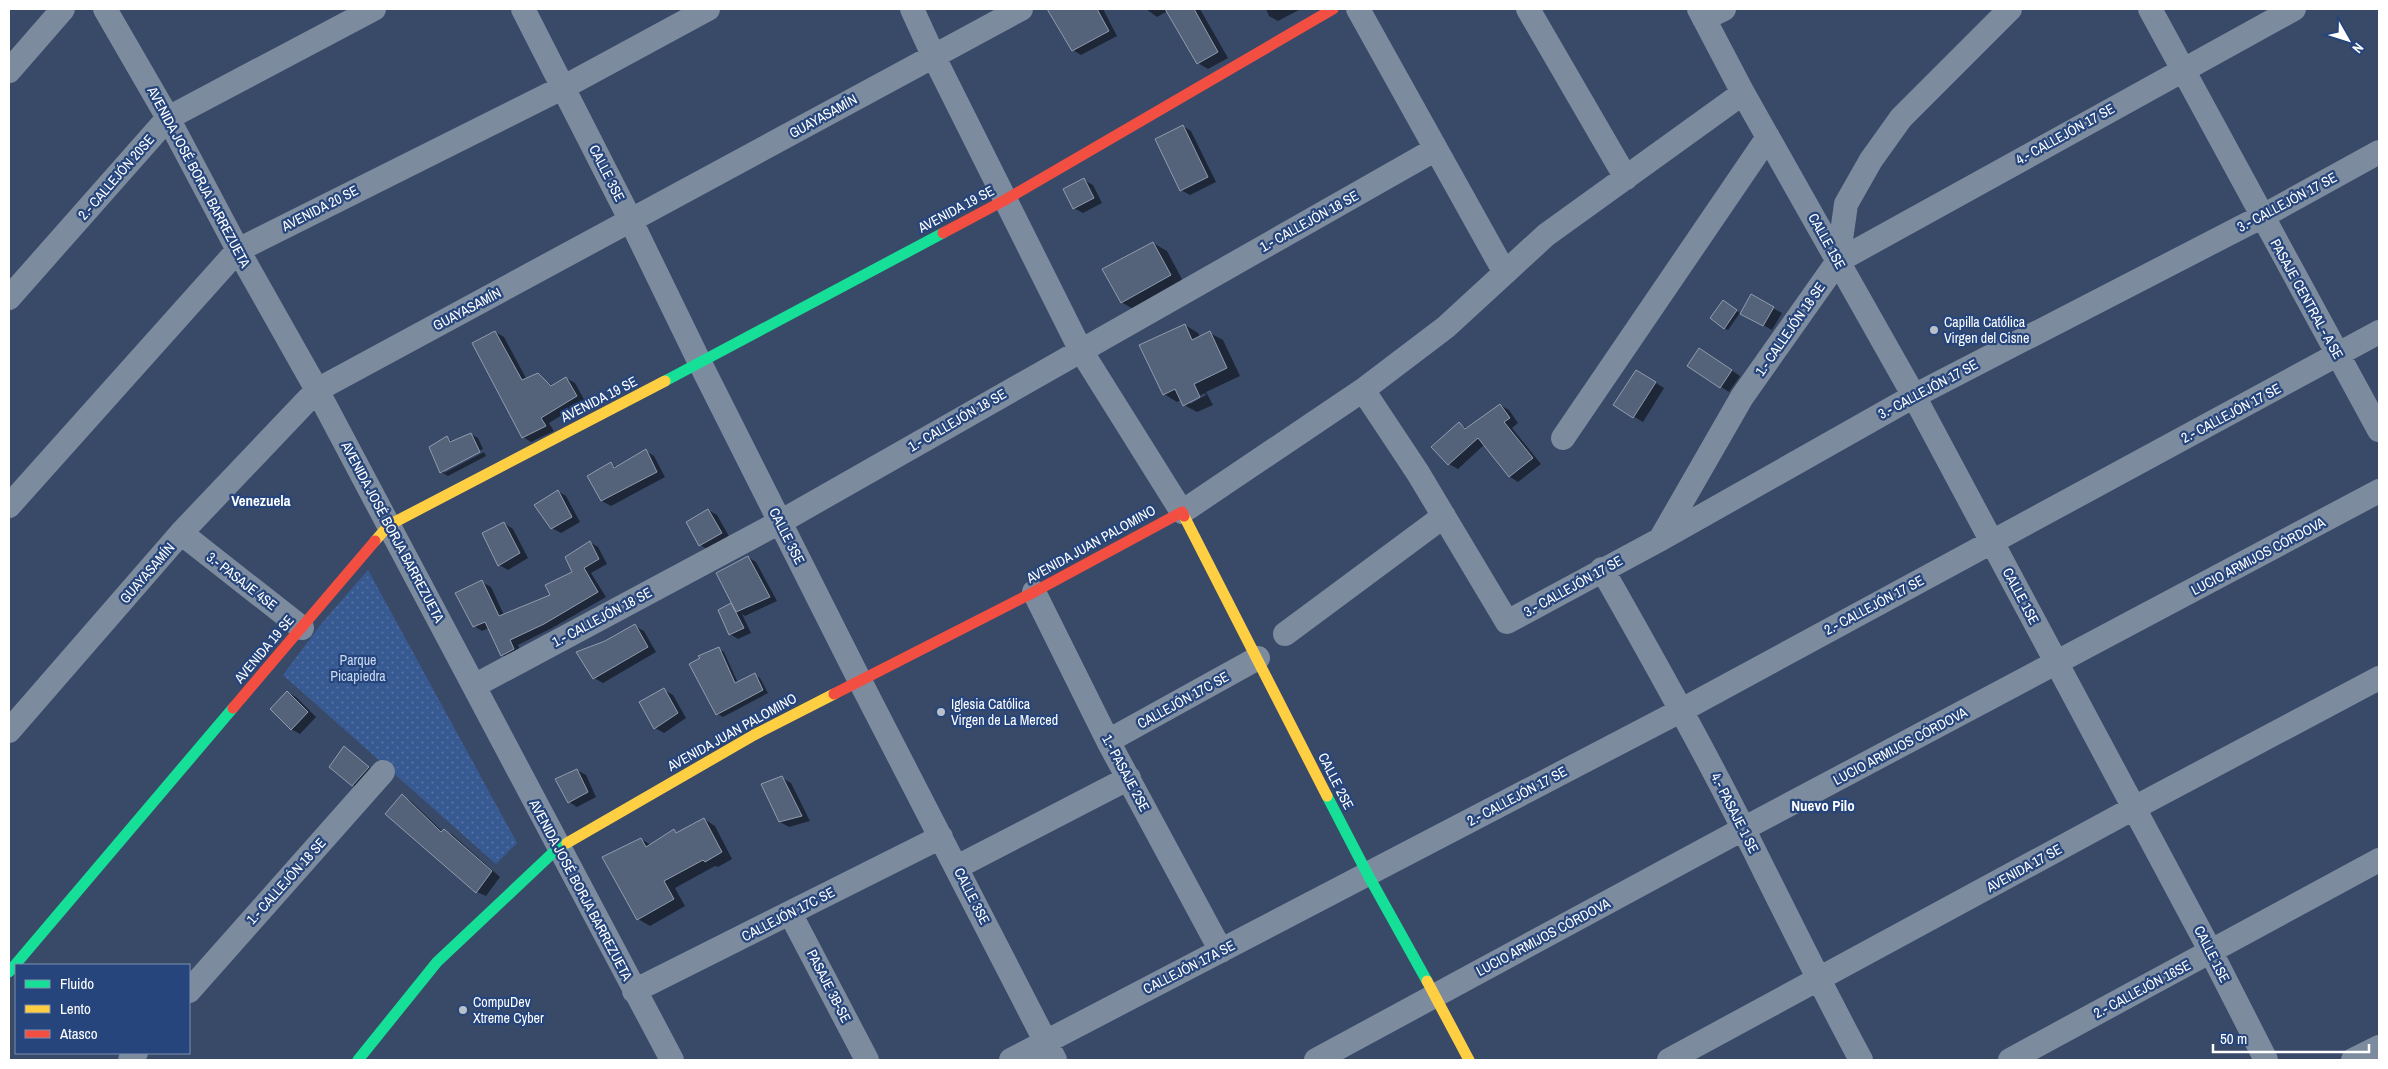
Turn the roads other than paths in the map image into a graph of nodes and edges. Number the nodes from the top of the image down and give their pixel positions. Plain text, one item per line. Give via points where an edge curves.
1 (63, 9) edge
2 (104, 9) edge
3 (374, 9) edge
4 (523, 9) edge
5 (708, 9) edge
6 (912, 9) edge
7 (1021, 9) edge
8 (1333, 9) edge
9 (1358, 9) edge
10 (1528, 9) edge
11 (2008, 9) edge
12 (2150, 9) edge
13 (2294, 9) edge
14 (1709, 12) edge
15 (933, 56) junction
16 (2183, 69) junction
17 (9, 71) edge
18 (564, 87) junction
19 (1743, 93) junction
20 (168, 118) junction
21 (1768, 137) junction
22 (1436, 149) junction
23 (2379, 152) edge
24 (1626, 178) junction
25 (1005, 200) junction
26 (2262, 216) junction
27 (631, 221) junction
28 (238, 250) junction
29 (1838, 261) junction
30 (1505, 273) junction
31 (9, 298) edge
32 (2379, 332) edge
33 (1080, 349) junction
34 (2338, 355) junction
35 (700, 363) junction
36 (318, 390) junction
37 (1362, 390) junction
38 (1914, 396) junction
39 (2379, 430) edge
40 (1564, 438) dead end
41 (2379, 491) edge
42 (9, 506) edge
43 (1182, 512) junction
44 (1444, 516) junction
45 (780, 522) junction
46 (389, 525) junction
47 (181, 533) junction
48 (1661, 539) junction
49 (1992, 542) junction
50 (1602, 569) junction
51 (1034, 592) junction
52 (302, 628) junction
53 (1285, 634) dead end
54 (1258, 658) junction
55 (2057, 663) junction
56 (2379, 678) edge
57 (860, 681) junction
58 (474, 686) junction
59 (1682, 710) junction
60 (9, 731) edge
61 (1108, 741) junction
62 (383, 772) dead end
63 (1129, 778) junction
64 (2134, 808) junction
65 (1743, 828) junction
66 (941, 837) junction
67 (559, 847) junction
68 (2379, 860) edge
69 (957, 867) junction
70 (1368, 875) junction
71 (790, 912) junction
72 (1221, 951) junction
73 (2211, 952) junction
74 (16, 964) edge
75 (1818, 980) junction
76 (190, 990) edge
77 (634, 990) junction
78 (1436, 996) junction
79 (2379, 1046) edge
80 (1050, 1051) edge
81 (358, 1060) edge
82 (672, 1060) edge
83 (867, 1060) edge
84 (1011, 1060) edge
85 (1316, 1060) edge
86 (1469, 1060) edge
87 (1669, 1060) edge
88 (1861, 1060) edge
89 (2010, 1060) edge
90 (2266, 1060) edge
91 (2353, 1060) edge

1 - 17 street
2 - 20 street, AVENIDA JOSÉ BORJA BARREZUETA
3 - 20 street, 2.- CALLEJÓN 20SE
4 - 18 street, CALLE 3SE
5 - 18 street, AVENIDA 20 SE
6 - 15 street
7 - 15 street, GUAYASAMÍN
8 - 25 street, AVENIDA 19 SE
9 - 22 street
10 - 24 street
11 - 29 street, 1.- CALLEJÓN 18 SE via 1901,118 1871,160 1846,204
12 - 16 street, PASAJE CENTRAL - A SE
13 - 16 street, 4.- CALLEJÓN 17 SE
14 - 19 street, CALLE 1SE
15 - 25 street
15 - 27 street, GUAYASAMÍN
16 - 26 street, PASAJE CENTRAL - A SE
16 - 29 street, 4.- CALLEJÓN 17 SE
18 - 27 street, CALLE 3SE
18 - 28 street, AVENIDA 20 SE
19 - 21 street, CALLE 1SE
19 - 24 street
20 - 28 street, AVENIDA JOSÉ BORJA BARREZUETA
20 - 31 street, 2.- CALLEJÓN 20SE
21 - 29 street, CALLE 1SE
21 - 40 street
22 - 30 street
22 - 33 street, 1.- CALLEJÓN 18 SE
23 - 26 street, 3.- CALLEJÓN 17 SE
24 - 30 street via 1546,235
25 - 33 street
25 - 35 street, AVENIDA 19 SE
26 - 34 street, PASAJE CENTRAL - A SE
26 - 38 street, 3.- CALLEJÓN 17 SE
27 - 35 street, CALLE 3SE
27 - 36 street, GUAYASAMÍN
28 - 36 street, AVENIDA JOSÉ BORJA BARREZUETA
28 - 42 street, AVENIDA 20 SE
29 - 38 street, CALLE 1SE
29 - 48 street, 1.- CALLEJÓN 18 SE via 1742,397
30 - 37 street via 1446,327
32 - 34 street, 2.- CALLEJÓN 17 SE
33 - 43 street
33 - 45 street, 1.- CALLEJÓN 18 SE
34 - 39 street, PASAJE CENTRAL - A SE
34 - 49 street, 2.- CALLEJÓN 17 SE
35 - 45 street, CALLE 3SE
35 - 46 street, AVENIDA 19 SE
36 - 46 street, AVENIDA JOSÉ BORJA BARREZUETA
36 - 47 street, GUAYASAMÍN
37 - 43 street
37 - 44 street
38 - 48 street, 3.- CALLEJÓN 17 SE
38 - 49 street, CALLE 1SE
41 - 55 street, LUCIO ARMIJOS CÓRDOVA
43 - 51 street, AVENIDA JUAN PALOMINO
43 - 54 street, CALLE 2SE
44 - 50 street, 3.- CALLEJÓN 17 SE via 1507,622
44 - 53 street
45 - 57 street, CALLE 3SE
45 - 58 street, 1.- CALLEJÓN 18 SE
46 - 52 street, AVENIDA 19 SE
46 - 58 street, AVENIDA JOSÉ BORJA BARREZUETA
47 - 52 street, 3.- PASAJE 4SE
47 - 60 street, GUAYASAMÍN
48 - 50 street, 3.- CALLEJÓN 17 SE
49 - 55 street, CALLE 1SE
49 - 59 street, 2.- CALLEJÓN 17 SE
50 - 59 street, 4.- PASAJE 1 SE
51 - 57 street, AVENIDA JUAN PALOMINO
51 - 61 street, 1.- PASAJE 2SE
52 - 74 street, AVENIDA 19 SE
54 - 61 street, CALLEJÓN 17C SE
54 - 70 street, CALLE 2SE
55 - 64 street, CALLE 1SE
55 - 65 street, LUCIO ARMIJOS CÓRDOVA
56 - 64 street, AVENIDA 17 SE
57 - 66 street, CALLE 3SE
57 - 67 street, AVENIDA JUAN PALOMINO via 754,735
58 - 67 street, AVENIDA JOSÉ BORJA BARREZUETA
59 - 65 street, 4.- PASAJE 1 SE
59 - 70 street, 2.- CALLEJÓN 17 SE
61 - 63 street, 1.- PASAJE 2SE
62 - 76 street, 1.- CALLEJÓN 18 SE
63 - 69 street
63 - 72 street, 1.- PASAJE 2SE
64 - 73 street, CALLE 1SE
64 - 75 street, AVENIDA 17 SE
65 - 75 street, 4.- PASAJE 1 SE
65 - 78 street, LUCIO ARMIJOS CÓRDOVA
66 - 69 street, CALLE 3SE
66 - 71 street, CALLEJÓN 17C SE
67 - 77 street, AVENIDA JOSÉ BORJA BARREZUETA
67 - 81 street, AVENIDA JUAN PALOMINO via 437,962
68 - 73 street, 2.- CALLEJÓN 16SE
69 - 80 street, CALLE 3SE
70 - 72 street, CALLEJÓN 17A SE
70 - 78 street, CALLE 2SE
71 - 77 street, CALLEJÓN 17C SE
71 - 83 street, PASAJE 3B-SE
72 - 80 street, CALLEJÓN 17A SE
73 - 89 street, 2.- CALLEJÓN 16SE
73 - 90 street, CALLE 1SE
75 - 87 street, AVENIDA 17 SE
75 - 88 street, 4.- PASAJE 1 SE
77 - 82 street, AVENIDA JOSÉ BORJA BARREZUETA
78 - 85 street, LUCIO ARMIJOS CÓRDOVA
78 - 86 street, CALLE 2SE
79 - 91 street
80 - 84 street, CALLEJÓN 17A SE

